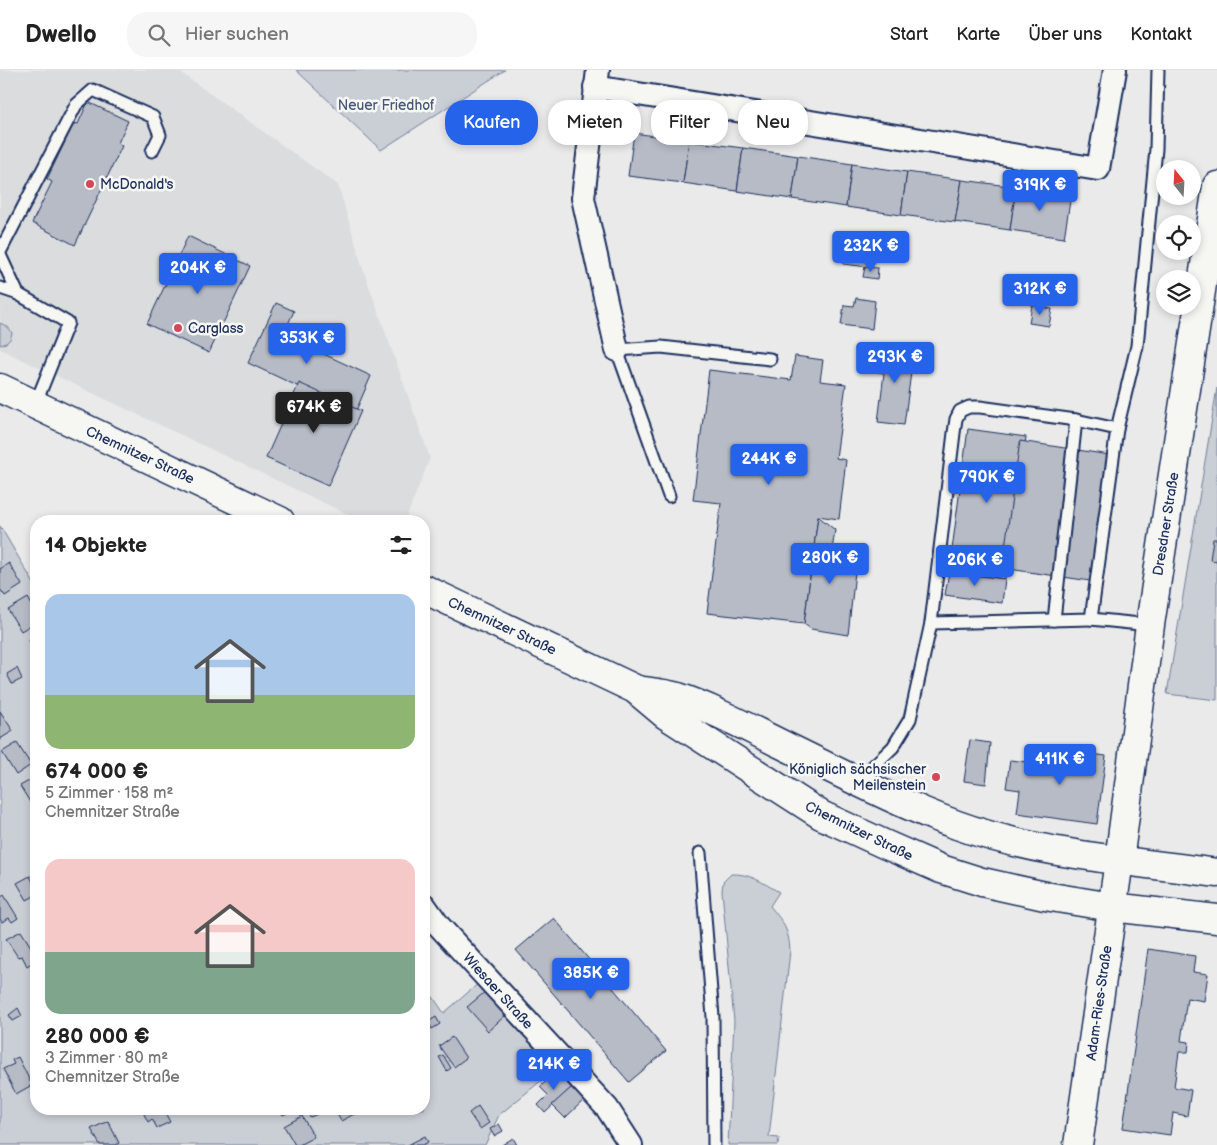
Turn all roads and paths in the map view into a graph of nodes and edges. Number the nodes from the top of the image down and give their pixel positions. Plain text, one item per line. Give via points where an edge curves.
1 (1115, 70) edge
2 (1158, 70) edge
3 (597, 78) edge
4 (152, 150) dead end
5 (1217, 186) edge
6 (0, 254) edge
7 (0, 288) edge
8 (18, 294) junction
9 (617, 350) junction
10 (770, 359) dead end
11 (0, 388) edge
12 (35, 405) junction
13 (1076, 420) junction
14 (1117, 429) junction
15 (670, 496) dead end
16 (267, 515) edge
17 (430, 592) edge
18 (1091, 619) junction
19 (1054, 620) junction
20 (931, 623) junction
21 (1150, 624) junction
22 (635, 689) junction
23 (858, 781) junction
24 (700, 853) dead end
25 (1119, 862) junction
26 (1217, 873) edge
27 (1112, 907) junction
28 (430, 913) edge
29 (1217, 920) edge
30 (631, 1145) edge
31 (714, 1145) edge
32 (1078, 1145) edge

1 - 3 street via 1098,169
2 - 14 lane via 1156,149 1137,346
3 - 9 street via 583,198
4 - 6 lane via 160,135 153,117 92,90 76,105
5 - 21 main road, Dresdner Straße
6 - 8 lane
7 - 8 lane
8 - 12 lane via 68,323
9 - 10 lane via 661,347
9 - 15 lane
11 - 12 main road, Chemnitzer Straße
12 - 16 main road, Chemnitzer Straße
13 - 14 lane
13 - 19 lane
13 - 20 lane via 980,407 960,411 954,433
14 - 18 lane
17 - 22 main road, Chemnitzer Straße
18 - 19 lane
18 - 21 lane
19 - 20 lane
20 - 23 lane via 910,719 893,747
21 - 25 main road, Dresdner Straße
22 - 23 main road, Chemnitzer Straße via 677,697 717,713
22 - 27 main road, Chemnitzer Straße via 666,715 821,815 884,844 941,869 982,882
23 - 25 main road, Chemnitzer Straße via 958,825 1018,843
24 - 31 lane via 713,1017
25 - 26 main road, Chemnitzer Straße
25 - 27 main road, Adam-Ries-Straße
27 - 29 main road, Chemnitzer Straße
27 - 32 main road, Adam-Ries-Straße
28 - 30 street, Wiesaer Straße via 607,1108

